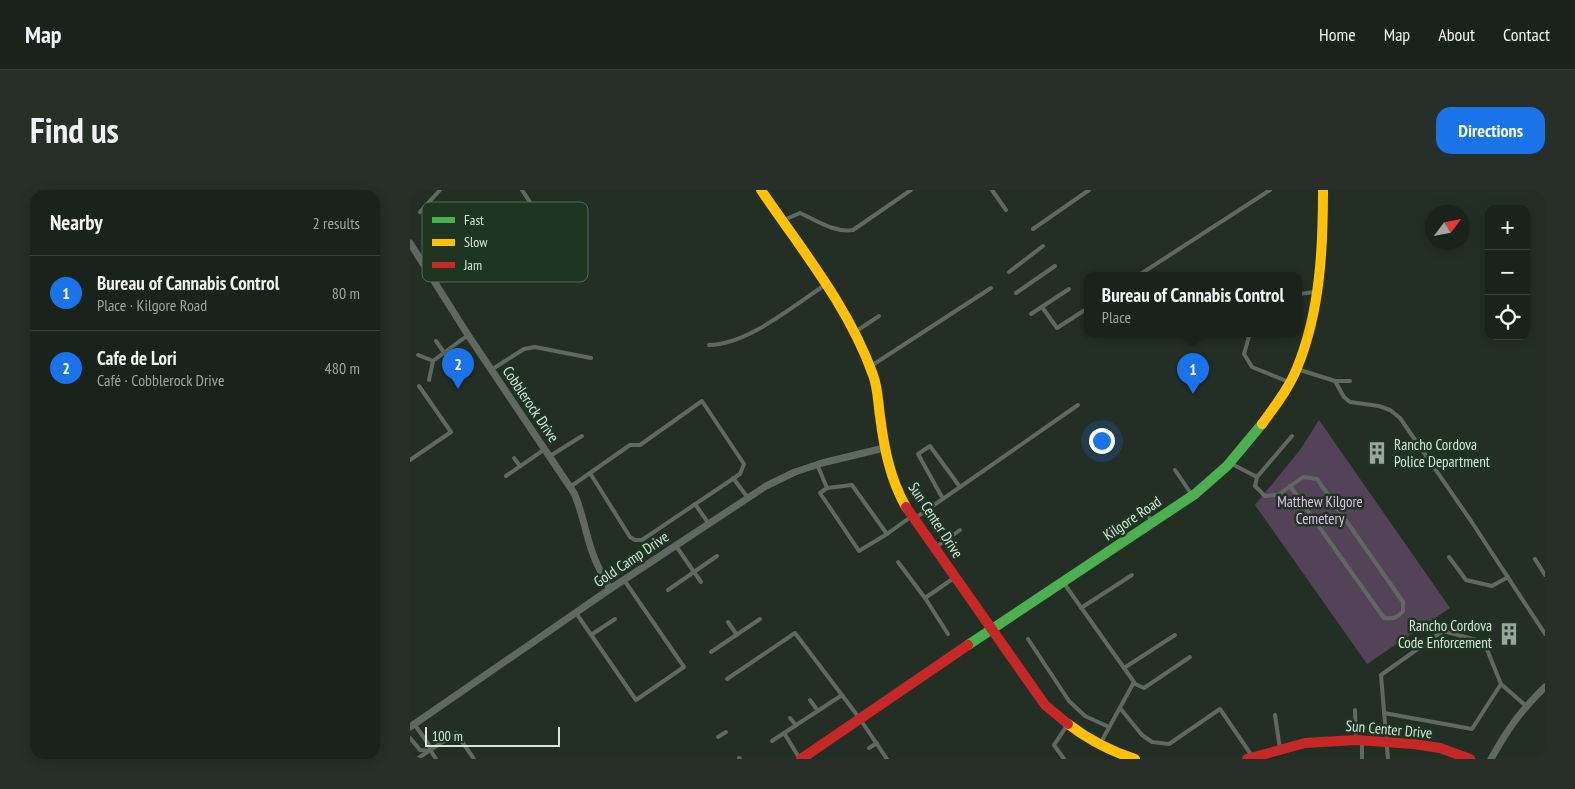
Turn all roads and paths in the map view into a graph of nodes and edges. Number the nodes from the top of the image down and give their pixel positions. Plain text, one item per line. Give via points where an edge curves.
1 (440, 190) edge
2 (522, 190) edge
3 (761, 190) edge
4 (911, 190) edge
5 (992, 190) edge
6 (1089, 190) edge
7 (1270, 190) edge
8 (1322, 190) edge
9 (429, 202) edge
10 (530, 202) edge
11 (1006, 210) dead end
12 (782, 221) junction
13 (1033, 229) dead end
14 (410, 242) edge
15 (1043, 246) dead end
16 (422, 261) edge
17 (1055, 266) dead end
18 (1009, 272) dead end
19 (1143, 272) edge
20 (435, 282) edge
21 (825, 285) junction
22 (991, 288) dead end
23 (1069, 289) dead end
24 (1318, 292) junction
25 (1016, 293) dead end
26 (1302, 294) edge
27 (1042, 307) junction
28 (1084, 311) edge
29 (1031, 314) dead end
30 (879, 316) dead end
31 (855, 332) junction
32 (468, 335) junction
33 (1249, 337) edge
34 (436, 341) dead end
35 (709, 345) dead end
36 (444, 353) junction
37 (418, 355) dead end
38 (591, 358) dead end
39 (433, 361) junction
40 (450, 362) dead end
41 (870, 367) junction
42 (1296, 369) junction
43 (492, 370) junction
44 (429, 380) dead end
45 (1336, 381) junction
46 (1350, 381) dead end
47 (1289, 382) junction
48 (419, 386) dead end
49 (1078, 404) dead end
50 (582, 436) dead end
51 (1292, 436) dead end
52 (884, 448) junction
53 (545, 449) junction
54 (550, 456) junction
55 (514, 458) dead end
56 (410, 460) edge
57 (1230, 463) junction
58 (817, 464) junction
59 (520, 466) junction
60 (1175, 470) dead end
61 (590, 473) junction
62 (506, 476) dead end
63 (733, 478) junction
64 (1257, 478) junction
65 (1290, 486) junction
66 (570, 487) junction
67 (960, 487) junction
68 (826, 488) junction
69 (1192, 495) junction
70 (748, 498) junction
71 (943, 499) junction
72 (695, 504) junction
73 (1143, 508) dead end
74 (914, 517) junction
75 (1153, 523) junction
76 (709, 524) junction
77 (960, 530) dead end
78 (887, 534) junction
79 (676, 546) junction
80 (935, 548) junction
81 (717, 556) dead end
82 (1449, 557) dead end
83 (1535, 559) dead end
84 (898, 562) dead end
85 (694, 572) junction
86 (1132, 575) dead end
87 (1545, 575) edge
88 (955, 576) junction
89 (1508, 577) junction
90 (624, 580) junction
91 (701, 582) dead end
92 (1063, 582) junction
93 (610, 589) junction
94 (668, 590) dead end
95 (924, 598) junction
96 (1081, 608) junction
97 (576, 613) junction
98 (615, 619) dead end
99 (760, 619) dead end
100 (728, 622) dead end
101 (991, 629) junction
102 (948, 634) dead end
103 (1545, 634) edge
104 (591, 635) junction
105 (737, 635) junction
106 (1175, 635) dead end
107 (1028, 638) dead end
108 (774, 647) junction
109 (711, 652) dead end
110 (777, 652) dead end
111 (1190, 657) dead end
112 (751, 662) junction
113 (754, 667) dead end
114 (1124, 668) junction
115 (726, 679) dead end
116 (1133, 683) junction
117 (1501, 684) junction
118 (1545, 687) edge
119 (842, 695) junction
120 (810, 700) dead end
121 (1526, 706) junction
122 (1120, 708) junction
123 (1355, 710) dead end
124 (818, 711) junction
125 (1384, 713) junction
126 (1275, 715) dead end
127 (790, 718) dead end
128 (860, 719) junction
129 (1068, 724) junction
130 (796, 725) junction
131 (412, 726) edge
132 (1109, 727) junction
133 (726, 732) dead end
134 (784, 733) junction
135 (718, 737) dead end
136 (410, 738) edge
137 (1359, 740) junction
138 (772, 741) dead end
139 (1386, 741) junction
140 (876, 743) junction
141 (1100, 744) junction
142 (869, 748) dead end
143 (1280, 749) junction
144 (431, 751) junction
145 (1250, 758) edge
146 (417, 759) edge
147 (436, 759) edge
148 (474, 759) edge
149 (801, 759) edge
150 (887, 759) edge
151 (1064, 759) edge
152 (1135, 759) edge
153 (1362, 759) edge
154 (1388, 759) edge
155 (1470, 759) edge
156 (1491, 759) edge

1 - 9 lane
2 - 10 lane
3 - 12 street, Sun Center Drive
4 - 12 lane via 853,230 836,229 800,213
5 - 11 lane
6 - 13 lane
7 - 19 lane
8 - 24 street, Kilgore Road via 1323,240
12 - 21 street, Sun Center Drive
14 - 16 street, Cobblerock Drive
15 - 18 lane
17 - 25 lane
20 - 32 street, Cobblerock Drive
21 - 31 street, Sun Center Drive
21 - 35 lane via 750,335 735,342
22 - 41 lane
23 - 27 lane
24 - 26 lane
24 - 42 street, Kilgore Road via 1311,326
27 - 28 lane via 1057,328
27 - 29 lane
30 - 31 lane
31 - 41 street, Sun Center Drive
32 - 36 lane
32 - 43 street, Cobblerock Drive
33 - 47 lane via 1244,354 1252,367
34 - 36 lane
36 - 39 lane
36 - 40 lane
37 - 39 lane
38 - 43 lane via 535,347 524,349
39 - 44 lane
41 - 52 street, Sun Center Drive
42 - 45 lane
42 - 47 street, Kilgore Road
43 - 53 street, Cobblerock Drive
45 - 46 lane
45 - 89 lane via 1350,402 1379,406 1400,418
47 - 57 street, Kilgore Road via 1253,437
48 - 56 lane via 451,432
49 - 67 lane
50 - 54 lane
51 - 64 lane
52 - 58 street, Gold Camp Drive
52 - 74 street, Sun Center Drive via 893,480
53 - 54 street, Cobblerock Drive
53 - 59 lane
54 - 66 street, Cobblerock Drive
55 - 59 lane
57 - 64 lane
57 - 69 street, Kilgore Road
58 - 68 lane
58 - 70 street, Gold Camp Drive via 766,486
59 - 62 lane
60 - 69 lane
61 - 63 lane via 630,445 640,445 702,401 744,464 740,474
61 - 66 lane
61 - 72 lane via 634,540 642,540
63 - 70 lane
63 - 72 lane
64 - 65 lane via 1255,486 1264,496 1278,494
65 - 65 lane via 1303,477 1317,479 1402,602 1403,611 1398,617 1384,618
66 - 93 street, Cobblerock Drive via 582,512 596,563
67 - 71 lane
67 - 71 lane via 930,446 918,454
68 - 78 lane via 852,485
68 - 78 lane via 820,493 858,551
69 - 75 street, Kilgore Road
70 - 76 street, Gold Camp Drive
71 - 74 lane
72 - 76 lane
73 - 75 lane
74 - 78 lane
74 - 80 street, Sun Center Drive
75 - 92 street, Kilgore Road
76 - 79 street, Gold Camp Drive
77 - 80 lane
79 - 85 lane
79 - 90 street, Gold Camp Drive
80 - 88 street, Sun Center Drive
81 - 85 lane
82 - 89 lane via 1466,580 1492,586
83 - 87 lane
84 - 95 lane
85 - 91 lane
85 - 94 lane
86 - 96 lane
88 - 95 lane
88 - 101 street, Sun Center Drive
89 - 103 lane
90 - 93 street, Gold Camp Drive
90 - 104 lane via 684,666 636,700
92 - 96 lane
92 - 101 street, Kilgore Road
93 - 97 street, Gold Camp Drive
95 - 102 lane
96 - 114 lane
97 - 104 lane
97 - 131 street, Gold Camp Drive
98 - 104 lane
99 - 105 lane
100 - 105 lane
101 - 128 street, Kilgore Road
101 - 129 street, Sun Center Drive via 1044,705
105 - 109 lane
106 - 114 lane
107 - 132 lane via 1069,701 1085,716
108 - 110 lane
108 - 112 lane
108 - 119 lane via 795,633
111 - 116 lane via 1144,688
112 - 113 lane
112 - 115 lane
114 - 116 lane
116 - 122 lane
117 - 121 lane
117 - 125 lane via 1472,729
117 - 125 lane via 1484,642 1443,631 1381,674
118 - 121 street
119 - 124 lane
119 - 128 lane
120 - 124 lane
121 - 156 street
122 - 132 lane
122 - 145 lane via 1152,742 1170,744 1220,709
123 - 137 lane
124 - 130 lane
125 - 139 lane
126 - 143 lane
127 - 130 lane
128 - 140 lane
128 - 149 street, Kilgore Road
129 - 141 street, Sun Center Drive
129 - 151 lane via 1054,744
130 - 134 lane
131 - 144 lane
132 - 141 lane
133 - 135 lane
134 - 138 lane
134 - 149 lane
136 - 144 lane via 420,750
137 - 139 street, Sun Center Drive
137 - 143 street, Sun Center Drive via 1305,743
137 - 153 lane
139 - 154 lane
139 - 155 street, Sun Center Drive via 1440,748
140 - 142 lane
140 - 150 lane
141 - 152 street, Sun Center Drive
143 - 145 street, Sun Center Drive
144 - 146 lane
144 - 147 lane
144 - 148 lane via 456,733

